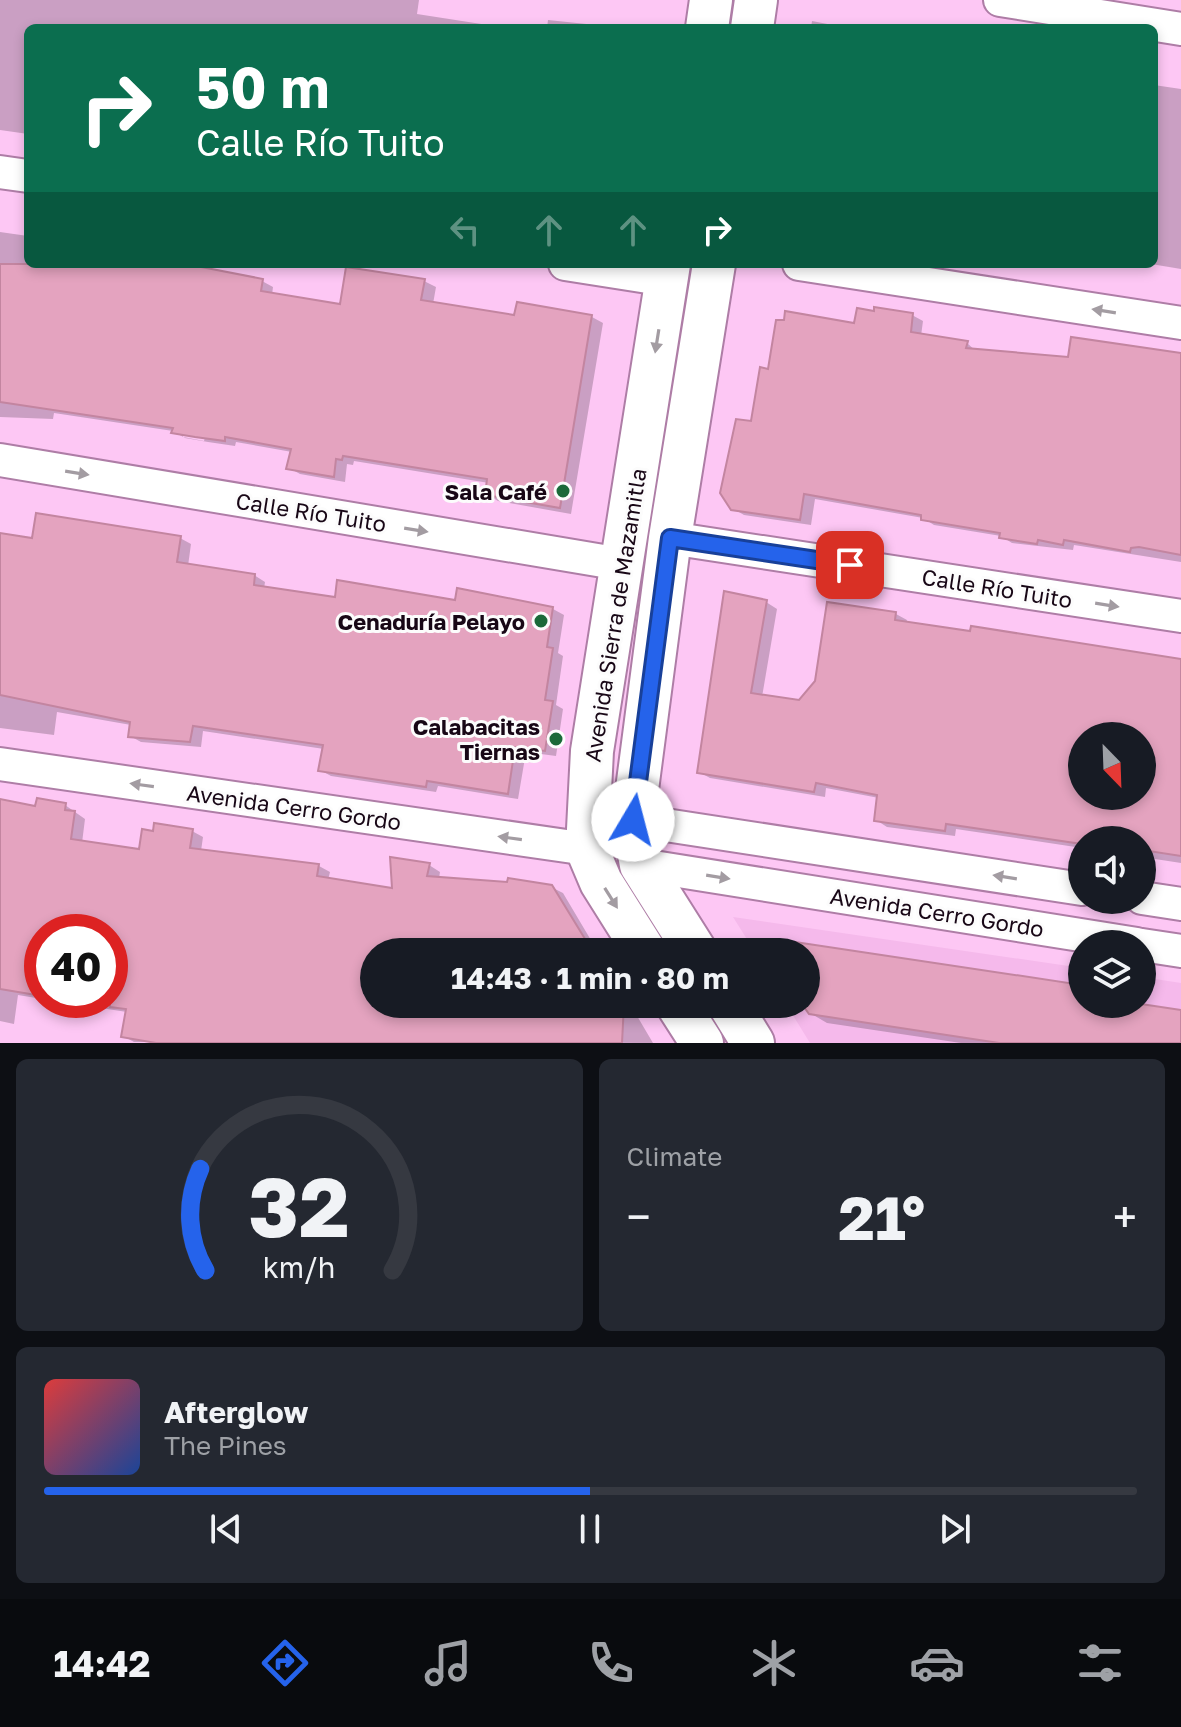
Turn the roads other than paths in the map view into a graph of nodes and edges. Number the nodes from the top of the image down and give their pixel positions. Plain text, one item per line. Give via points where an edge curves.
1 (711, 0) edge
2 (756, 0) edge
3 (1000, 0) edge
4 (708, 24) edge
5 (753, 24) edge
6 (1150, 24) edge
7 (1158, 25) edge
8 (1181, 29) edge
9 (0, 172) edge
10 (24, 175) edge
11 (616, 268) edge
12 (713, 268) edge
13 (825, 268) edge
14 (668, 272) edge
15 (1181, 323) edge
16 (641, 438) junction
17 (685, 446) junction
18 (0, 460) edge
19 (670, 538) junction
20 (621, 564) junction
21 (1181, 616) edge
22 (0, 764) edge
23 (633, 820) junction
24 (587, 849) junction
25 (641, 865) junction
26 (1068, 887) edge
27 (1068, 889) edge
28 (1156, 900) edge
29 (1181, 904) edge
30 (1047, 930) junction
31 (1068, 933) edge
32 (636, 938) edge
33 (687, 938) edge
34 (1156, 947) edge
35 (1181, 951) edge
36 (686, 1018) edge
37 (740, 1022) edge
38 (702, 1043) edge

1 - 4 street
2 - 5 street
3 - 6 street
7 - 8 street
9 - 10 street
11 - 14 street
12 - 17 street, Avenida Sierra de Mazamitla
15 -> 13 street
14 -> 16 street, Avenida Sierra de Mazamitla
16 - 17 street
16 - 20 street, Avenida Sierra de Mazamitla
17 - 19 street, Avenida Sierra de Mazamitla
18 -> 20 street, Calle Río Tuito
19 -> 21 street, Calle Río Tuito
19 - 23 street, Avenida Sierra de Mazamitla
20 - 24 street, Avenida Sierra de Mazamitla via 592,751
24 -> 22 street, Avenida Cerro Gordo
23 - 25 street, Avenida Sierra de Mazamitla
26 -> 23 street, Avenida Cerro Gordo
24 -> 32 street, Avenida Sierra de Mazamitla
25 -> 30 street, Avenida Cerro Gordo
25 - 33 street, Avenida Sierra de Mazamitla
27 - 30 street
28 - 29 street
30 - 31 street, Avenida Cerro Gordo
34 - 35 street, Avenida Cerro Gordo
36 - 38 street
37 - 38 street

